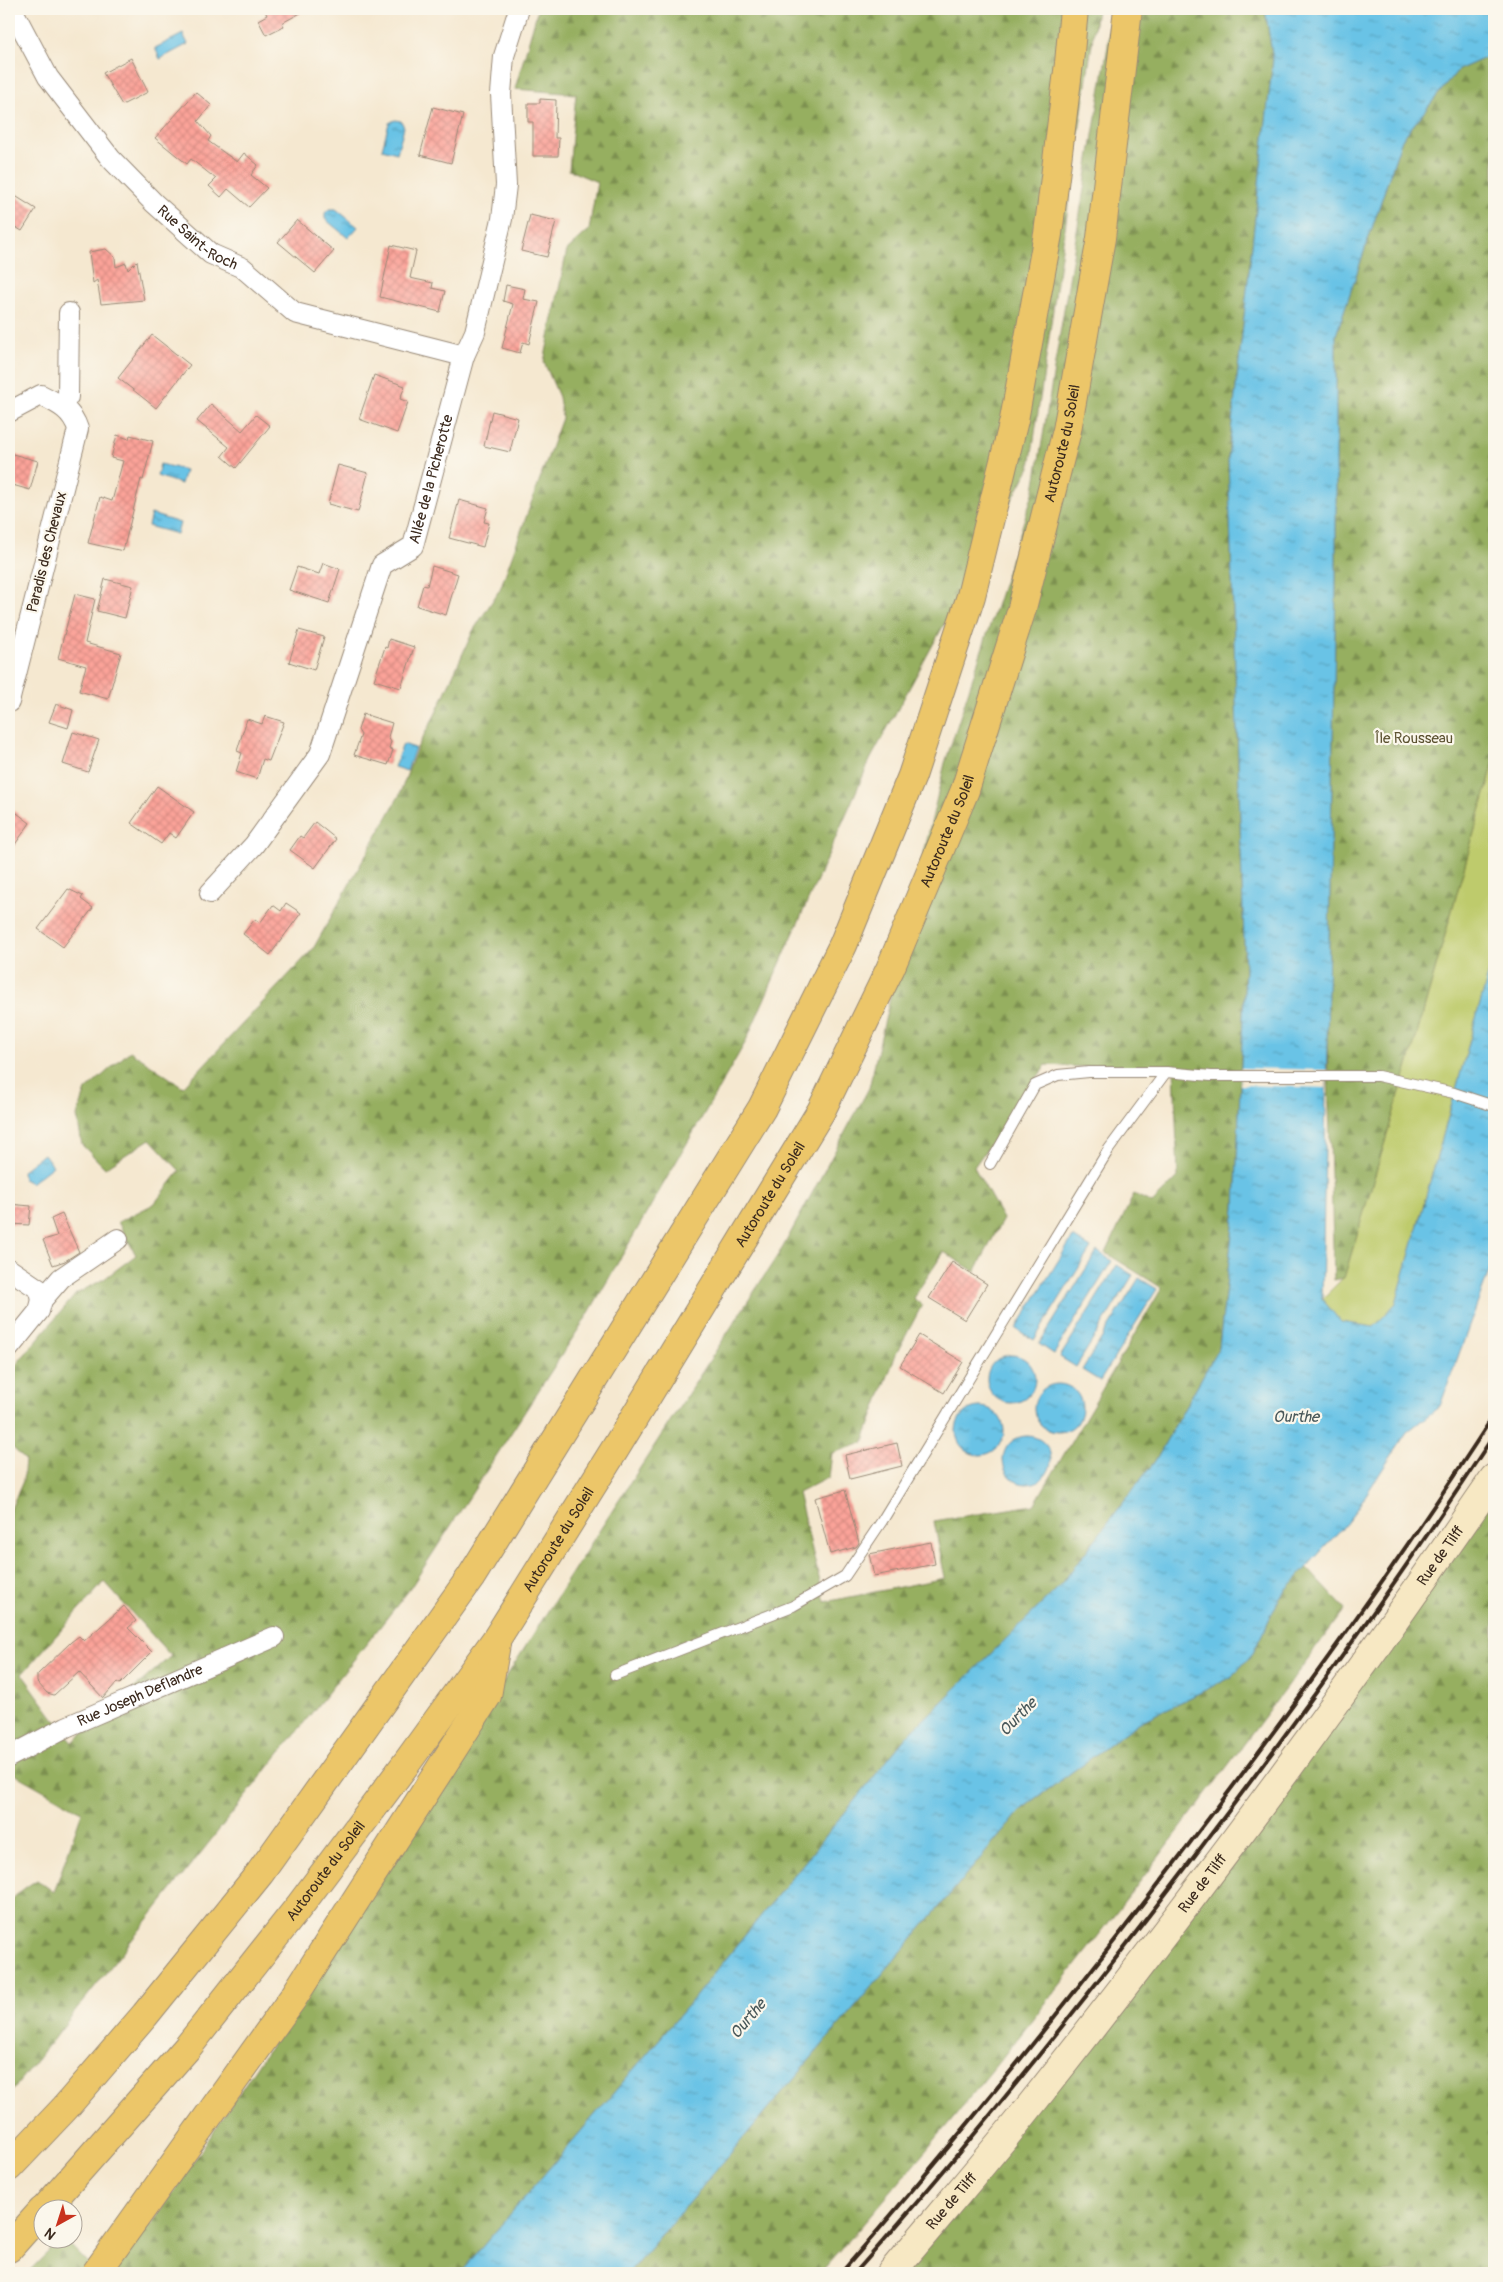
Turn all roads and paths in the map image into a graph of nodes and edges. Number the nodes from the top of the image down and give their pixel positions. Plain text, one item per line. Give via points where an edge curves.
1 (12, 9) edge
2 (520, 9) edge
3 (1074, 9) edge
4 (1128, 9) edge
5 (69, 313) dead end
6 (464, 356) junction
7 (62, 405) junction
8 (9, 412) edge
9 (9, 702) edge
10 (210, 892) dead end
11 (1166, 1072) junction
12 (1494, 1106) edge
13 (990, 1164) dead end
14 (118, 1239) dead end
15 (9, 1269) edge
16 (42, 1300) junction
17 (9, 1348) edge
18 (1494, 1478) edge
19 (274, 1636) dead end
20 (497, 1638) junction
21 (615, 1675) dead end
22 (9, 1758) edge
23 (65, 2108) junction
24 (9, 2139) edge
25 (9, 2167) edge
26 (52, 2200) edge
27 (32, 2222) edge
28 (9, 2248) edge
29 (96, 2273) edge
30 (891, 2273) edge

1 - 6 street, Rue Saint-Roch via 48,76 111,159 211,254 243,268 295,312
2 - 6 street, Allée de la Picherotte via 504,56 501,94 506,185 502,219 475,332
3 - 23 highway via 1048,234 1014,420 971,596 912,776 843,944 762,1108 471,1577 260,1873
4 - 20 highway, Autoroute du Soleil via 1101,238 1067,430 1022,612 965,790 890,969 821,1111
5 - 7 street via 68,397
6 - 10 street, Allée de la Picherotte via 413,546 382,565 320,754 254,845
7 - 8 street via 41,395
7 - 9 street, Paradis des Chevaux via 74,418 78,429
11 - 12 lane via 1211,1076 1378,1076 1454,1093
11 - 13 lane via 1066,1074 1035,1084
11 - 21 lane via 1109,1149 882,1521 845,1576 793,1606
14 - 16 street via 61,1278
15 - 16 street via 40,1290
16 - 17 street via 39,1311
18 - 30 main road, Rue de Tilff via 1400,1614 1184,1906 1025,2112
19 - 22 street, Rue Joseph Deflandre via 66,1727
20 - 26 highway, Autoroute du Soleil via 301,1904 199,2033
20 - 29 highway via 487,1696 293,1998
23 - 24 highway
23 - 25 highway
27 - 28 highway, Autoroute du Soleil

